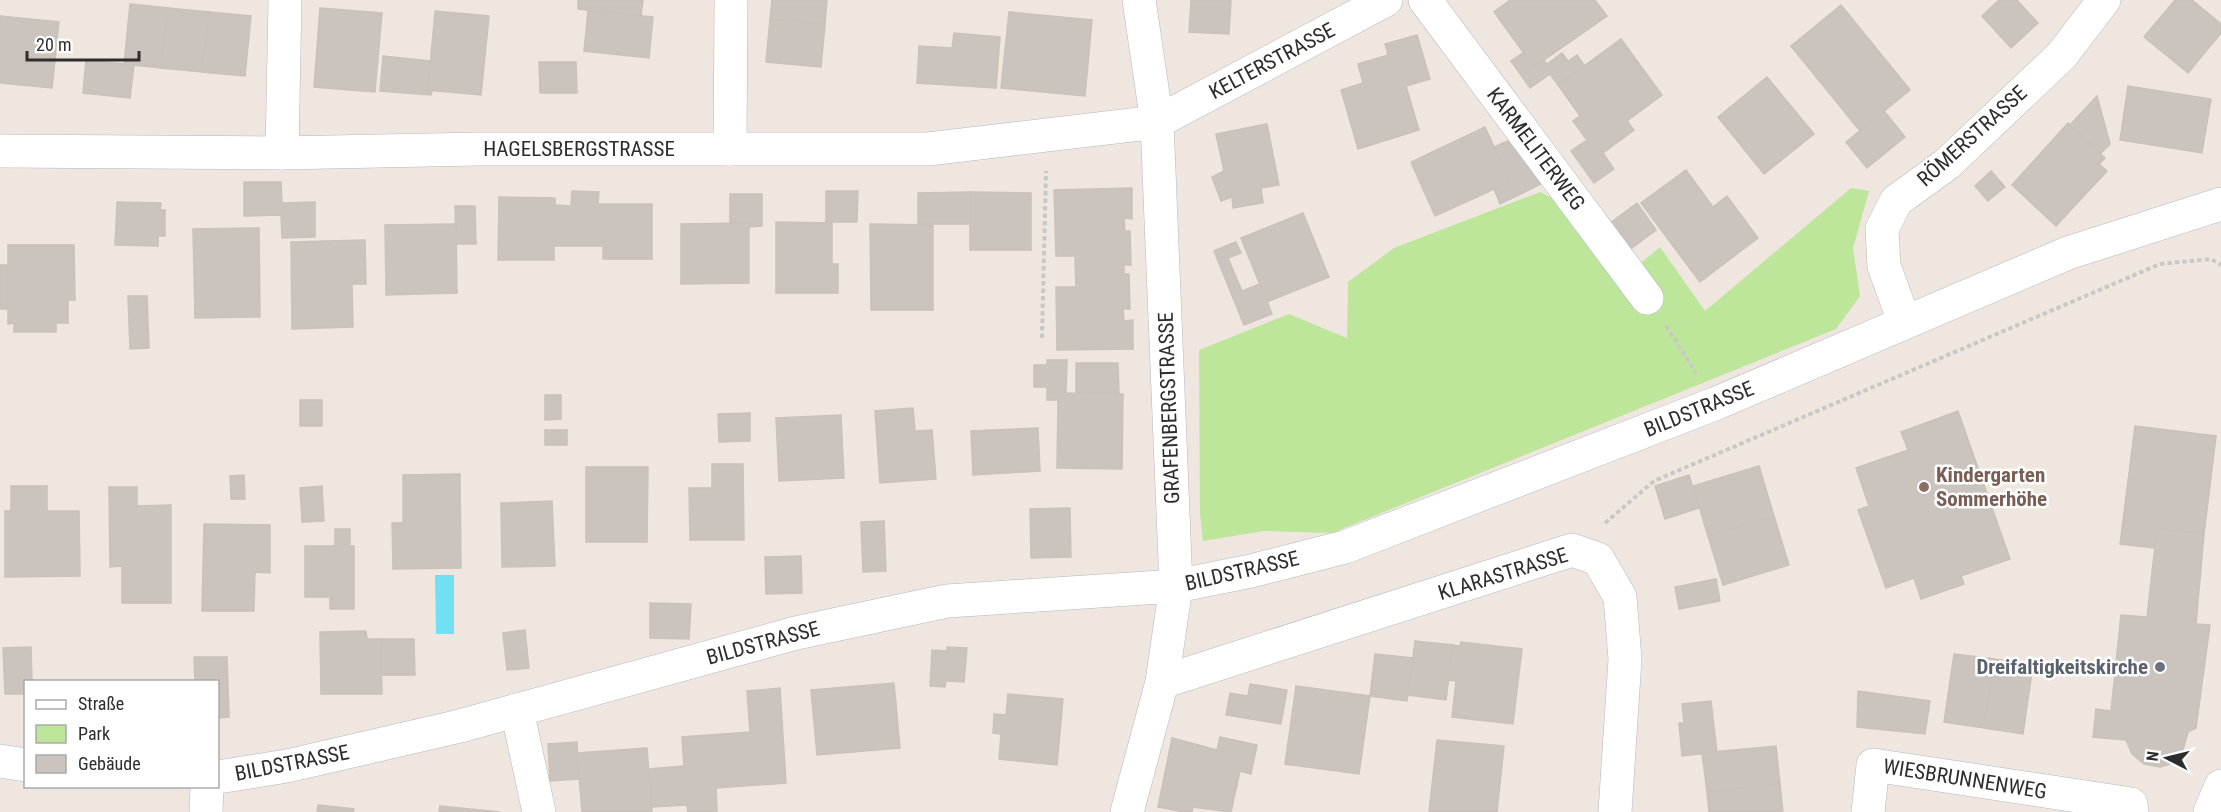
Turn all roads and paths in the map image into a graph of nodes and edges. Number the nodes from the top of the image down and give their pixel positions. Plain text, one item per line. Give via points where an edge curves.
1 (285, 0) edge
2 (731, 0) edge
3 (1139, 0) edge
4 (1386, 0) edge
5 (1425, 0) edge
6 (2104, 0) edge
7 (1157, 122) junction
8 (1047, 135) junction
9 (730, 149) junction
10 (0, 151) edge
11 (282, 153) junction
12 (2221, 204) edge
13 (2221, 265) edge
14 (1647, 298) joint
15 (1904, 321) junction
16 (1042, 338) dead end
17 (1717, 403) junction
18 (1572, 550) junction
19 (1176, 586) junction
20 (1162, 682) junction
21 (517, 710) junction
22 (0, 761) edge
23 (24, 765) edge
24 (219, 777) edge
25 (2221, 786) edge
26 (207, 788) edge
27 (206, 812) edge
28 (539, 812) edge
29 (1127, 812) edge
30 (1615, 812) edge
31 (1868, 812) edge
32 (2132, 812) edge
33 (2210, 812) edge

1 - 11 street
2 - 9 street
3 - 7 street, GRAFENBERGSTRASSE
4 - 7 street, KELTERSTRASSE
5 - 14 street, KARMELITERWEG
6 - 15 street, RÖMERSTRASSE via 2062,55 1947,164 1896,201 1882,229 1882,238 1884,266
7 - 8 street, HAGELSBERGSTRASSE
7 - 19 street, GRAFENBERGSTRASSE
8 - 9 street, HAGELSBERGSTRASSE via 928,148
8 - 16 path
9 - 11 street, HAGELSBERGSTRASSE
10 - 11 street, HAGELSBERGSTRASSE
12 - 15 street, BILDSTRASSE via 2068,253
13 - 18 path via 2211,259 2160,264 1654,481
14 - 17 path
15 - 17 street, BILDSTRASSE
17 - 19 street, BILDSTRASSE via 1345,547 1251,572
18 - 20 street, KLARASTRASSE
18 - 30 street, KLARASTRASSE via 1598,559 1620,597 1625,659
19 - 20 street, GRAFENBERGSTRASSE
19 - 21 street, BILDSTRASSE via 947,601 796,633
20 - 29 street, GRAFENBERGSTRASSE
21 - 24 street, BILDSTRASSE via 287,766
21 - 28 street
22 - 23 street
25 - 33 street
26 - 27 street
31 - 32 street, WIESBRUNNENWEG via 1873,765 2131,804

